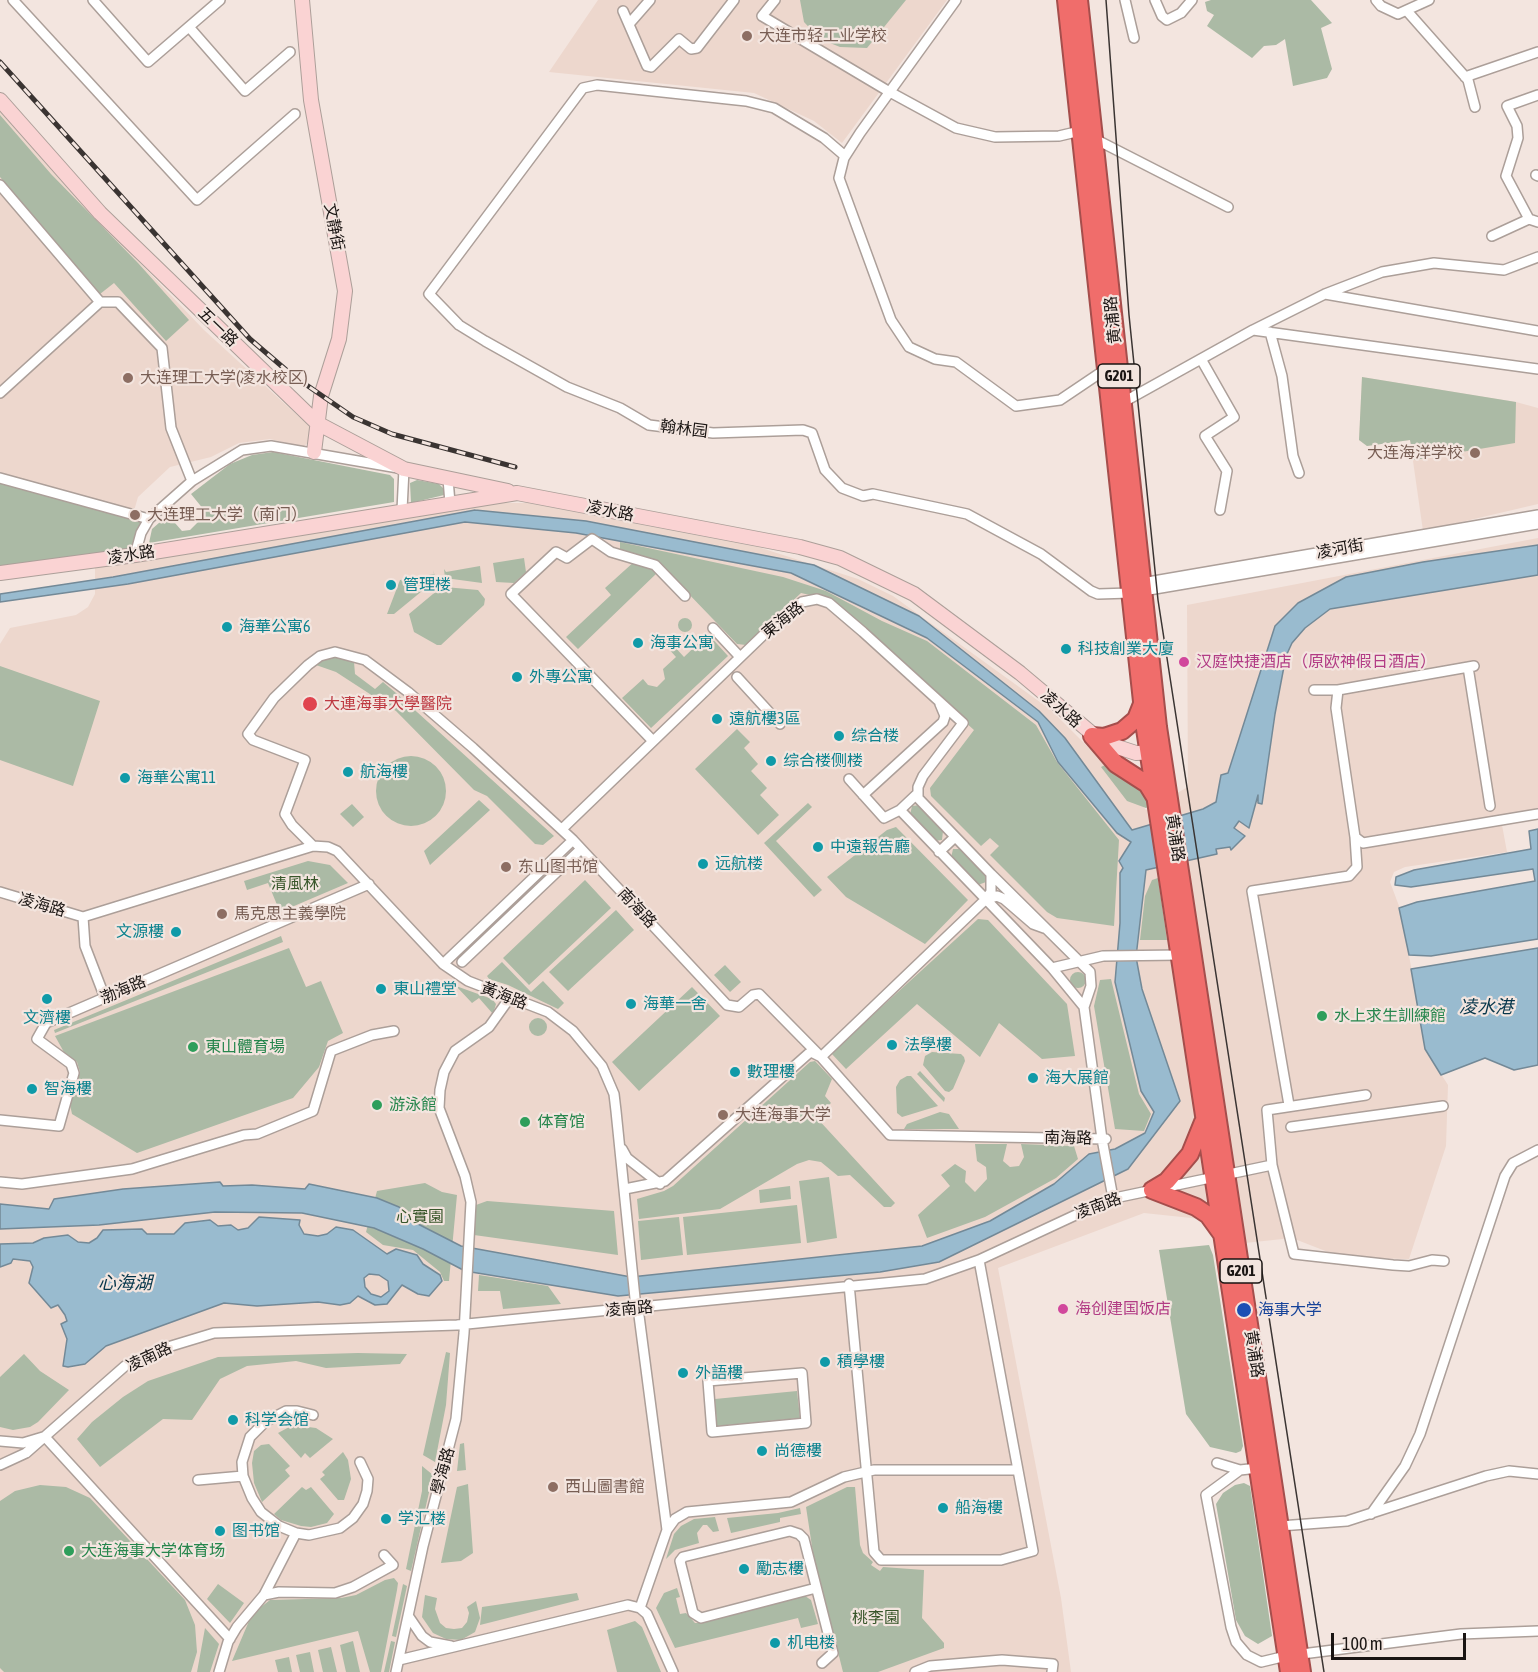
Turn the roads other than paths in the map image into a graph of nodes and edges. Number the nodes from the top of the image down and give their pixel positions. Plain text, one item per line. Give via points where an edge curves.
1 (13, 0) edge
2 (93, 0) edge
3 (220, 0) edge
4 (302, 0) edge
5 (650, 0) edge
6 (734, 0) edge
7 (775, 0) edge
8 (956, 0) edge
9 (1066, 0) edge
10 (1079, 0) edge
11 (1125, 0) edge
12 (1155, 0) edge
13 (1192, 0) edge
14 (1376, 0) edge
15 (1429, 0) edge
16 (623, 11) dead end
17 (1402, 13) junction
18 (629, 24) junction
19 (189, 27) junction
20 (1134, 38) dead end
21 (290, 52) dead end
22 (1538, 52) edge
23 (1465, 77) junction
24 (888, 91) junction
25 (1538, 95) edge
26 (0, 100) edge
27 (1475, 107) dead end
28 (295, 114) dead end
29 (1087, 134) junction
30 (845, 156) junction
31 (0, 185) edge
32 (1228, 207) dead end
33 (1533, 220) edge
34 (1492, 236) dead end
35 (1538, 257) edge
36 (1325, 294) junction
37 (100, 302) junction
38 (1253, 330) junction
39 (1538, 331) edge
40 (1270, 332) junction
41 (1202, 359) junction
42 (1106, 369) junction
43 (1538, 369) edge
44 (0, 393) edge
45 (1116, 406) junction
46 (317, 423) junction
47 (314, 452) junction
48 (404, 469) junction
49 (1299, 473) dead end
50 (0, 478) edge
51 (448, 478) junction
52 (192, 481) junction
53 (517, 493) junction
54 (450, 503) junction
55 (402, 510) junction
56 (1220, 510) dead end
57 (1538, 515) edge
58 (149, 519) junction
59 (1538, 524) edge
60 (135, 555) junction
61 (0, 573) edge
62 (1138, 589) junction
63 (685, 596) dead end
64 (712, 628) dead end
65 (740, 657) junction
66 (737, 677) dead end
67 (1314, 690) dead end
68 (1338, 690) junction
69 (935, 697) junction
70 (1142, 703) junction
71 (780, 724) dead end
72 (1092, 736) junction
73 (653, 741) junction
74 (1155, 752) junction
75 (849, 779) dead end
76 (918, 793) junction
77 (863, 795) junction
78 (1161, 802) junction
79 (1490, 806) dead end
80 (900, 810) junction
81 (1538, 814) edge
82 (561, 830) junction
83 (955, 837) junction
84 (1355, 837) junction
85 (573, 840) junction
86 (313, 846) junction
87 (581, 849) junction
88 (939, 852) junction
89 (1173, 870) junction
90 (991, 874) junction
91 (369, 884) junction
92 (0, 892) edge
93 (985, 900) junction
94 (83, 917) junction
95 (1047, 929) junction
96 (1180, 955) junction
97 (1078, 961) junction
98 (462, 962) dead end
99 (443, 964) junction
100 (1052, 968) junction
101 (105, 998) junction
102 (509, 999) junction
103 (1084, 1007) junction
104 (394, 1031) dead end
105 (821, 1058) junction
106 (1366, 1095) dead end
107 (1289, 1105) junction
108 (1443, 1106) dead end
109 (1204, 1115) junction
110 (0, 1120) edge
111 (1291, 1126) dead end
112 (1104, 1142) junction
113 (620, 1145) junction
114 (1538, 1150) edge
115 (1272, 1165) junction
116 (1220, 1177) junction
117 (0, 1182) edge
118 (660, 1184) junction
119 (625, 1189) junction
120 (1152, 1190) junction
121 (1113, 1198) junction
122 (1222, 1236) junction
123 (979, 1260) junction
124 (1444, 1261) dead end
125 (849, 1285) junction
126 (637, 1308) junction
127 (465, 1324) junction
128 (708, 1382) joint
129 (313, 1415) dead end
130 (45, 1437) junction
131 (0, 1441) edge
132 (360, 1462) dead end
133 (1217, 1463) dead end
134 (0, 1466) edge
135 (1258, 1468) junction
136 (1018, 1470) junction
137 (1240, 1470) junction
138 (866, 1472) junction
139 (1538, 1474) edge
140 (243, 1476) junction
141 (198, 1480) dead end
142 (1371, 1514) junction
143 (1280, 1526) junction
144 (667, 1530) junction
145 (296, 1533) junction
146 (384, 1555) dead end
147 (816, 1588) junction
148 (264, 1595) junction
149 (640, 1608) junction
150 (409, 1617) junction
151 (1538, 1631) edge
152 (230, 1639) junction
153 (454, 1647) junction
154 (399, 1660) junction
155 (1292, 1661) edge
156 (822, 1663) dead end
157 (929, 1669) edge
158 (219, 1672) edge
159 (396, 1672) edge
160 (673, 1672) edge
161 (915, 1672) edge
162 (1052, 1672) edge
163 (1302, 1672) edge

1 - 28 street via 196,200
2 - 19 street via 148,62
3 - 19 street
4 - 46 main road, 文静街 via 311,100 345,291 339,339
5 - 18 street
6 - 18 street via 697,48 691,49 679,39 651,67 647,66
7 - 24 street via 762,16
8 - 24 street
9 - 29 highway, 黄浦路 / G201
10 - 29 highway, 黄浦路 / G201
11 - 20 street
12 - 13 street via 1167,20 1181,13
14 - 17 street via 1381,6
15 - 17 street
16 - 18 street
17 - 23 street
19 - 21 street via 245,91
22 - 23 street
23 - 27 street
24 - 29 street via 956,128 995,137
24 - 30 street
25 - 33 street via 1507,106 1518,138 1506,176
26 - 46 main road, 五一路 via 100,213
29 - 32 street
29 - 42 highway, 黄浦路 / G201
29 - 45 highway, 黄浦路 / G201
30 - 42 street via 839,178 891,320 909,347 935,359 956,362 1016,406 1060,400
30 - 62 street, 翰林园 via 774,108 746,101 597,85 583,88 429,294 459,325 567,387 661,428 713,434 803,430 812,433 825,470 842,488 863,496 873,494 967,514 1041,554 1098,594
31 - 37 street
33 - 34 street
35 - 36 street via 1504,270 1434,263 1408,266
36 - 38 street
36 - 39 street
37 - 44 street
37 - 52 street via 118,302 162,348 171,428
38 - 40 street
38 - 41 street
40 - 43 street
40 - 49 street
41 - 45 street
41 - 56 street via 1234,417 1205,436 1227,471
42 - 45 highway, 黄浦路 / G201
45 - 62 highway, 黄浦路 / G201
46 - 47 main road, 文静街
46 - 48 main road, 五一路
47 - 48 street
47 - 52 street via 272,446 242,450
48 - 51 main road, 五一路
48 - 55 street
50 - 58 street
51 - 53 main road, 五一路
51 - 54 street
52 - 58 street
53 - 54 main road, 凌水路
53 - 72 main road, 凌水路 via 840,558 914,594 1020,673
54 - 55 main road, 凌水路
55 - 60 main road, 凌水路
57 - 62 street, 凌河街
58 - 60 street
59 - 62 street, 凌河街
60 - 61 main road, 凌水路
62 - 70 highway, 黄浦路 / G201
62 - 74 highway, 黄浦路 / G201
63 - 73 street via 655,564 611,552 592,539 567,558 556,552 511,594
64 - 65 street
65 - 69 street, 東海路 via 802,602 817,599 829,603
65 - 73 street, 東海路
66 - 71 street
67 - 68 street
68 - 79 street via 1471,666
68 - 84 street via 1336,708
69 - 76 street, 東海路 via 963,723 923,776
69 - 77 street via 945,716 943,722
70 - 72 highway via 1136,719 1122,731
70 - 74 highway, 黄浦路 / G201
72 - 74 main road, 凌水路 via 1113,748
72 - 78 highway via 1116,764 1147,784
73 - 82 street, 東海路
74 - 78 highway, 黄浦路 / G201
75 - 77 street
76 - 80 street
76 - 83 street via 918,798
77 - 80 street via 884,818
78 - 89 highway, 黄浦路 / G201
80 - 88 street
81 - 84 street via 1363,843
82 - 85 street, 南海路
82 - 86 street, 南海路 via 393,680 365,660 335,652 308,665 274,698 248,734 253,740 305,759 285,814
83 - 88 street
83 - 90 street
84 - 107 street via 1357,867 1349,876 1252,891
85 - 87 street, 南海路
85 - 99 street
86 - 91 street, 黃海路 via 337,851
86 - 94 street
87 - 98 street
87 - 105 street, 南海路 via 727,1005 739,1007 759,994
88 - 93 street
89 - 96 highway, 黄浦路 / G201
89 - 116 highway, 黄浦路 / G201
90 - 93 street via 991,892
90 - 95 street
91 - 99 street, 黃海路
91 - 101 street, 渤海路
92 - 94 street, 凌海路
93 - 95 street via 997,896 1004,899 1033,924
93 - 100 street
93 - 105 street
94 - 101 street via 85,946
95 - 97 street
96 - 97 street
96 - 109 highway, 黄浦路 / G201
97 - 100 street
97 - 103 street via 1090,972 1091,986
99 - 102 street, 黃海路 via 468,981
100 - 103 street
101 - 110 street, 渤海路 via 46,1023 37,1040 71,1064 74,1073 59,1126
102 - 113 street, 黃海路 via 548,1012 573,1031 603,1066 614,1094
102 - 127 street, 學海路 via 489,1027 455,1051 440,1090 439,1108 471,1202
103 - 112 street
104 - 117 street via 331,1051 313,1111 257,1134 132,1169 22,1184
105 - 112 street, 南海路 via 890,1135
105 - 118 street via 808,1054
106 - 107 street
107 - 115 street via 1267,1110
108 - 111 street
109 - 116 highway, 黄浦路 / G201
109 - 120 highway via 1198,1141 1190,1154 1167,1181
112 - 121 street
113 - 118 street via 627,1158
113 - 119 street, 黃海路
114 - 142 street via 1513,1162 1505,1176 1420,1434 1405,1466
115 - 116 street, 凌南路
115 - 124 street via 1294,1254 1409,1266
116 - 120 street, 凌南路
116 - 122 highway, 黄浦路 / G201
116 - 143 highway, 黄浦路 / G201
118 - 119 street
119 - 126 street, 黃海路
120 - 121 street, 凌南路
120 - 122 highway via 1202,1211
121 - 123 street, 凌南路
122 - 135 highway, 黄浦路 / G201
123 - 125 street, 凌南路 via 925,1279
123 - 136 street
125 - 126 street, 凌南路
125 - 138 street
126 - 127 street, 凌南路
126 - 144 street
127 - 130 street, 凌南路 via 230,1332 192,1339 125,1366
127 - 150 street, 學海路 via 456,1419 423,1545
128 - 128 street via 802,1373 806,1423 712,1432
129 - 140 street via 286,1411 265,1422 244,1449
130 - 131 street via 22,1443
130 - 134 street, 凌南路 via 26,1453
130 - 152 street
132 - 145 street via 368,1479 367,1491 354,1518 325,1533
133 - 137 street
135 - 137 street
135 - 155 highway, 黄浦路 / G201
136 - 138 street
136 - 138 street via 1033,1551 1001,1560 881,1560 874,1552
137 - 155 street via 1206,1495 1230,1622 1236,1642 1247,1654 1261,1662
138 - 144 street via 844,1477 791,1502 687,1512
139 - 142 street via 1509,1471 1486,1476
140 - 141 street
140 - 145 street via 261,1512
142 - 143 street via 1347,1521
143 - 155 highway, 黄浦路 / G201
144 - 149 street
145 - 148 street
146 - 148 street via 393,1565 353,1587 335,1593
147 - 147 street via 804,1539 795,1532 683,1557 680,1561 693,1613 701,1618
147 - 156 street via 833,1653
148 - 152 street via 242,1618
149 - 153 street via 628,1605 603,1609
149 - 160 street via 653,1625
150 - 153 street via 415,1629 430,1642
150 - 154 street, 學海路
151 - 155 street via 1461,1634
152 - 158 street
153 - 154 street
154 - 159 street, 學海路
155 - 163 highway, 黄浦路 / G201
157 - 161 street
157 - 162 street via 1002,1660 1053,1664

